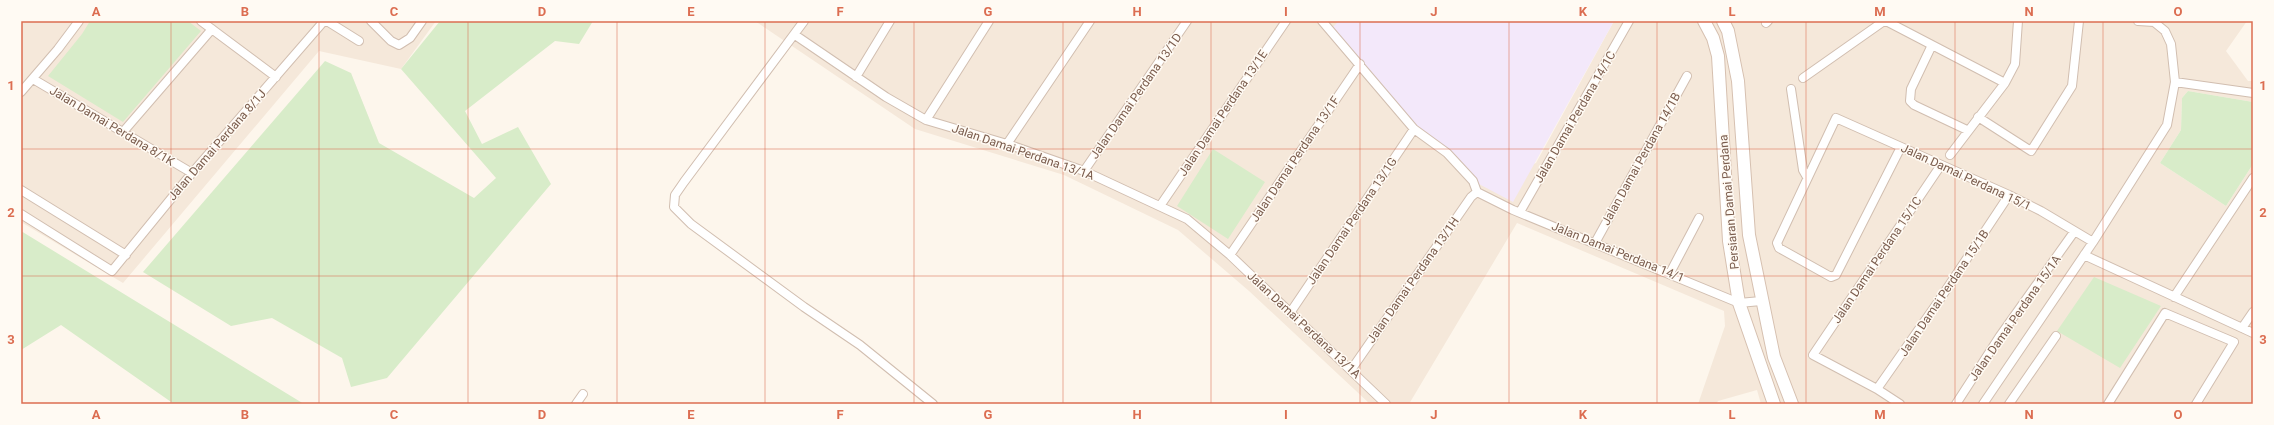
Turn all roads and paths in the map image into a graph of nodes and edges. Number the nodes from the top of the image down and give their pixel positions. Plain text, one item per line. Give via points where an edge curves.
1 (78, 21) edge
2 (201, 21) edge
3 (324, 21) edge
4 (327, 21) edge
5 (371, 21) edge
6 (422, 21) edge
7 (804, 21) edge
8 (890, 21) edge
9 (988, 21) edge
10 (1090, 21) edge
11 (1187, 21) edge
12 (1286, 21) edge
13 (1322, 21) edge
14 (1629, 21) edge
15 (1704, 21) edge
16 (1723, 21) edge
17 (1885, 21) edge
18 (2018, 21) edge
19 (2079, 21) edge
20 (2138, 21) edge
21 (212, 29) junction
22 (795, 35) junction
23 (359, 41) dead end
24 (1932, 45) junction
25 (1360, 64) junction
26 (1687, 76) dead end
27 (276, 77) junction
28 (856, 77) junction
29 (1720, 78) junction
30 (1803, 78) dead end
31 (33, 79) junction
32 (1738, 82) junction
33 (2175, 82) junction
34 (2005, 83) junction
35 (1791, 88) dead end
36 (21, 92) edge
37 (2253, 93) edge
38 (1978, 117) junction
39 (926, 120) junction
40 (1414, 129) junction
41 (1967, 130) junction
42 (123, 132) junction
43 (1007, 144) junction
44 (1901, 147) junction
45 (1950, 155) dead end
46 (1941, 165) junction
47 (1084, 171) junction
48 (192, 173) junction
49 (1807, 177) junction
50 (2253, 178) edge
51 (21, 190) edge
52 (1477, 192) junction
53 (2009, 196) junction
54 (1160, 206) junction
55 (1520, 212) junction
56 (21, 214) edge
57 (1699, 218) dead end
58 (2074, 232) junction
59 (2093, 242) junction
60 (1595, 243) junction
61 (126, 255) junction
62 (1230, 255) junction
63 (2084, 255) junction
64 (1670, 274) junction
65 (2174, 297) junction
66 (1761, 301) junction
67 (1739, 303) junction
68 (2253, 312) edge
69 (1290, 313) junction
70 (2242, 328) junction
71 (2253, 333) edge
72 (2056, 336) dead end
73 (1351, 370) junction
74 (1877, 389) junction
75 (583, 394) dead end
76 (576, 404) edge
77 (933, 404) edge
78 (1386, 404) edge
79 (1774, 404) edge
80 (1792, 404) edge
81 (1900, 404) edge
82 (1956, 404) edge
83 (1982, 404) edge
84 (2009, 404) edge
85 (2108, 404) edge
86 (2196, 404) edge

1 - 31 street
2 - 21 street
3 - 27 street, Jalan Damai Perdana 8/1J
4 - 23 street
5 - 6 street via 391,41 399,45 405,43
7 - 22 street
8 - 28 street
9 - 39 street
10 - 43 street
11 - 47 street, Jalan Damai Perdana 13/1D
12 - 54 street, Jalan Damai Perdana 13/1E
13 - 25 street
14 - 55 street, Jalan Damai Perdana 14/1C
15 - 29 main road, Persiaran Damai Perdana via 1716,45
16 - 32 main road, Persiaran Damai Perdana via 1728,31
17 - 24 street
17 - 30 street
18 - 34 street via 2015,64
19 - 38 street via 2072,86 2031,151
20 - 33 street via 2154,22 2170,39
21 - 27 street
21 - 42 street
22 - 28 street, Jalan Damai Perdana 13/1A
22 - 77 street via 684,182 675,195 674,207 691,224 860,345
24 - 34 street
24 - 41 street via 1909,95 1914,104
25 - 40 street
25 - 62 street, Jalan Damai Perdana 13/1F
26 - 60 street, Jalan Damai Perdana 14/1B
27 - 48 street, Jalan Damai Perdana 8/1J
28 - 39 street, Jalan Damai Perdana 13/1A
29 - 32 main road via 1726,88 1733,87
29 - 67 main road, Persiaran Damai Perdana via 1729,241
31 - 36 street
31 - 42 street, Jalan Damai Perdana 8/1K
32 - 66 main road, Persiaran Damai Perdana via 1749,235
33 - 37 street
33 - 59 street via 2165,131
34 - 38 street
35 - 49 street via 1803,170
38 - 41 street
39 - 43 street, Jalan Damai Perdana 13/1A
40 - 52 street via 1447,153 1473,181
40 - 69 street, Jalan Damai Perdana 13/1G
41 - 45 street
42 - 48 street, Jalan Damai Perdana 8/1K
43 - 47 street, Jalan Damai Perdana 13/1A
44 - 46 street, Jalan Damai Perdana 15/1
44 - 49 street, Jalan Damai Perdana 15/1 via 1836,118
44 - 49 street via 1836,275 1831,277 1779,248 1777,243
46 - 53 street, Jalan Damai Perdana 15/1
46 - 74 street, Jalan Damai Perdana 15/1C via 1813,355
47 - 54 street, Jalan Damai Perdana 13/1A
48 - 61 street, Jalan Damai Perdana 8/1J
50 - 65 street
51 - 61 street
52 - 55 street, Jalan Damai Perdana 14/1
52 - 73 street, Jalan Damai Perdana 13/1H via 1470,197
53 - 58 street, Jalan Damai Perdana 15/1 via 2041,211
53 - 74 street, Jalan Damai Perdana 15/1B
54 - 62 street, Jalan Damai Perdana 13/1A via 1186,219
55 - 60 street, Jalan Damai Perdana 14/1
56 - 61 street, Jalan Damai Perdana 8/1J via 112,271
57 - 64 street
58 - 59 street, Jalan Damai Perdana 15/1
58 - 82 street, Jalan Damai Perdana 15/1A via 2000,336
59 - 63 street
60 - 64 street, Jalan Damai Perdana 14/1
62 - 69 street, Jalan Damai Perdana 13/1A
63 - 65 street
63 - 83 street
64 - 67 street, Jalan Damai Perdana 14/1
65 - 70 street
66 - 67 street, Jalan Damai Perdana 14/1
66 - 80 main road, Persiaran Damai Perdana via 1774,357
67 - 79 main road, Persiaran Damai Perdana
68 - 70 street
69 - 73 street, Jalan Damai Perdana 13/1A
70 - 71 street
72 - 84 street
73 - 78 street, Jalan Damai Perdana 13/1A
74 - 81 street
75 - 76 street
85 - 86 street via 2165,313 2234,342

